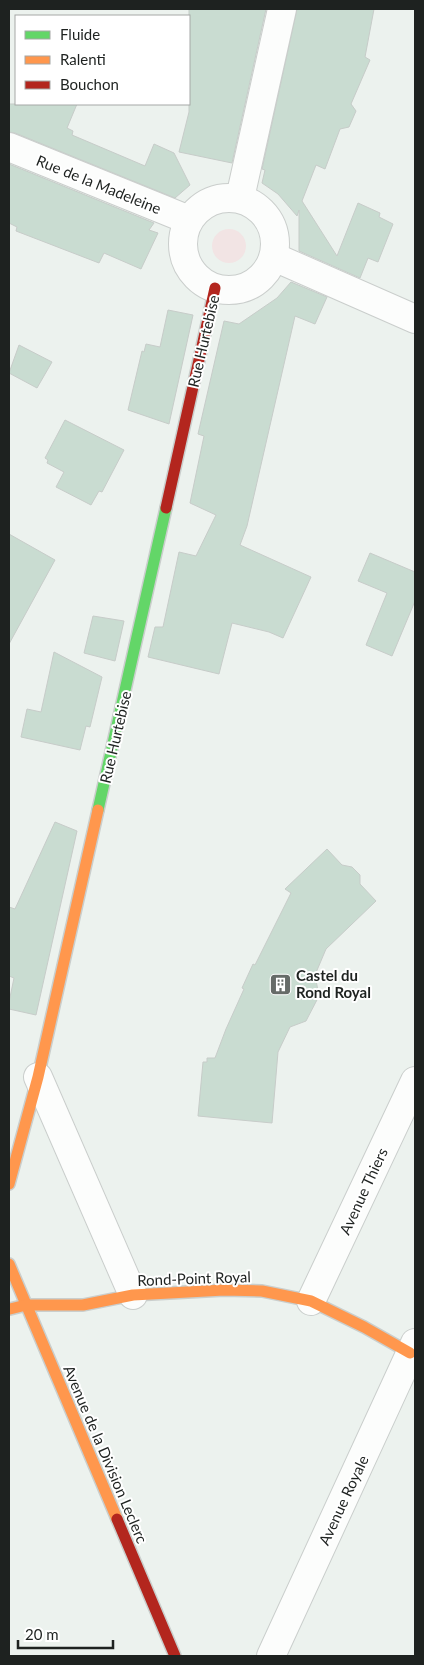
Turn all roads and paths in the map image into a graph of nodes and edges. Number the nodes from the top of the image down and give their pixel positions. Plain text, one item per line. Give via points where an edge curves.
1 (282, 9) edge
2 (9, 147) edge
3 (240, 198) junction
4 (189, 220) junction
5 (274, 258) junction
6 (215, 288) junction
7 (415, 319) edge
8 (38, 1077) junction
9 (415, 1081) edge
10 (9, 1184) edge
11 (9, 1264) edge
12 (133, 1295) junction
13 (311, 1301) junction
14 (26, 1305) junction
15 (9, 1309) edge
16 (413, 1348) edge
17 (174, 1656) edge
18 (271, 1656) edge

1 - 3 street
2 - 4 street, Rue de la Madeleine
3 - 4 street via 211,200
3 - 5 street via 254,204 270,221 276,242
4 - 6 street via 184,233 186,260 203,282
5 - 6 street via 257,281 244,288
5 - 7 street
6 - 8 street, Rue Hurtebise
8 - 10 street, Rue Hurtebise
8 - 12 street
9 - 13 street, Avenue Thiers
11 - 14 street, Avenue de la Division Leclerc
12 - 13 street, Rond-Point Royal via 224,1290 262,1292
12 - 14 street, Rond-Point Royal via 83,1305
13 - 16 street, Rond-Point Royal
14 - 15 street, Rond-Point Royal
14 - 17 street, Avenue de la Division Leclerc
16 - 18 street, Avenue Royale

